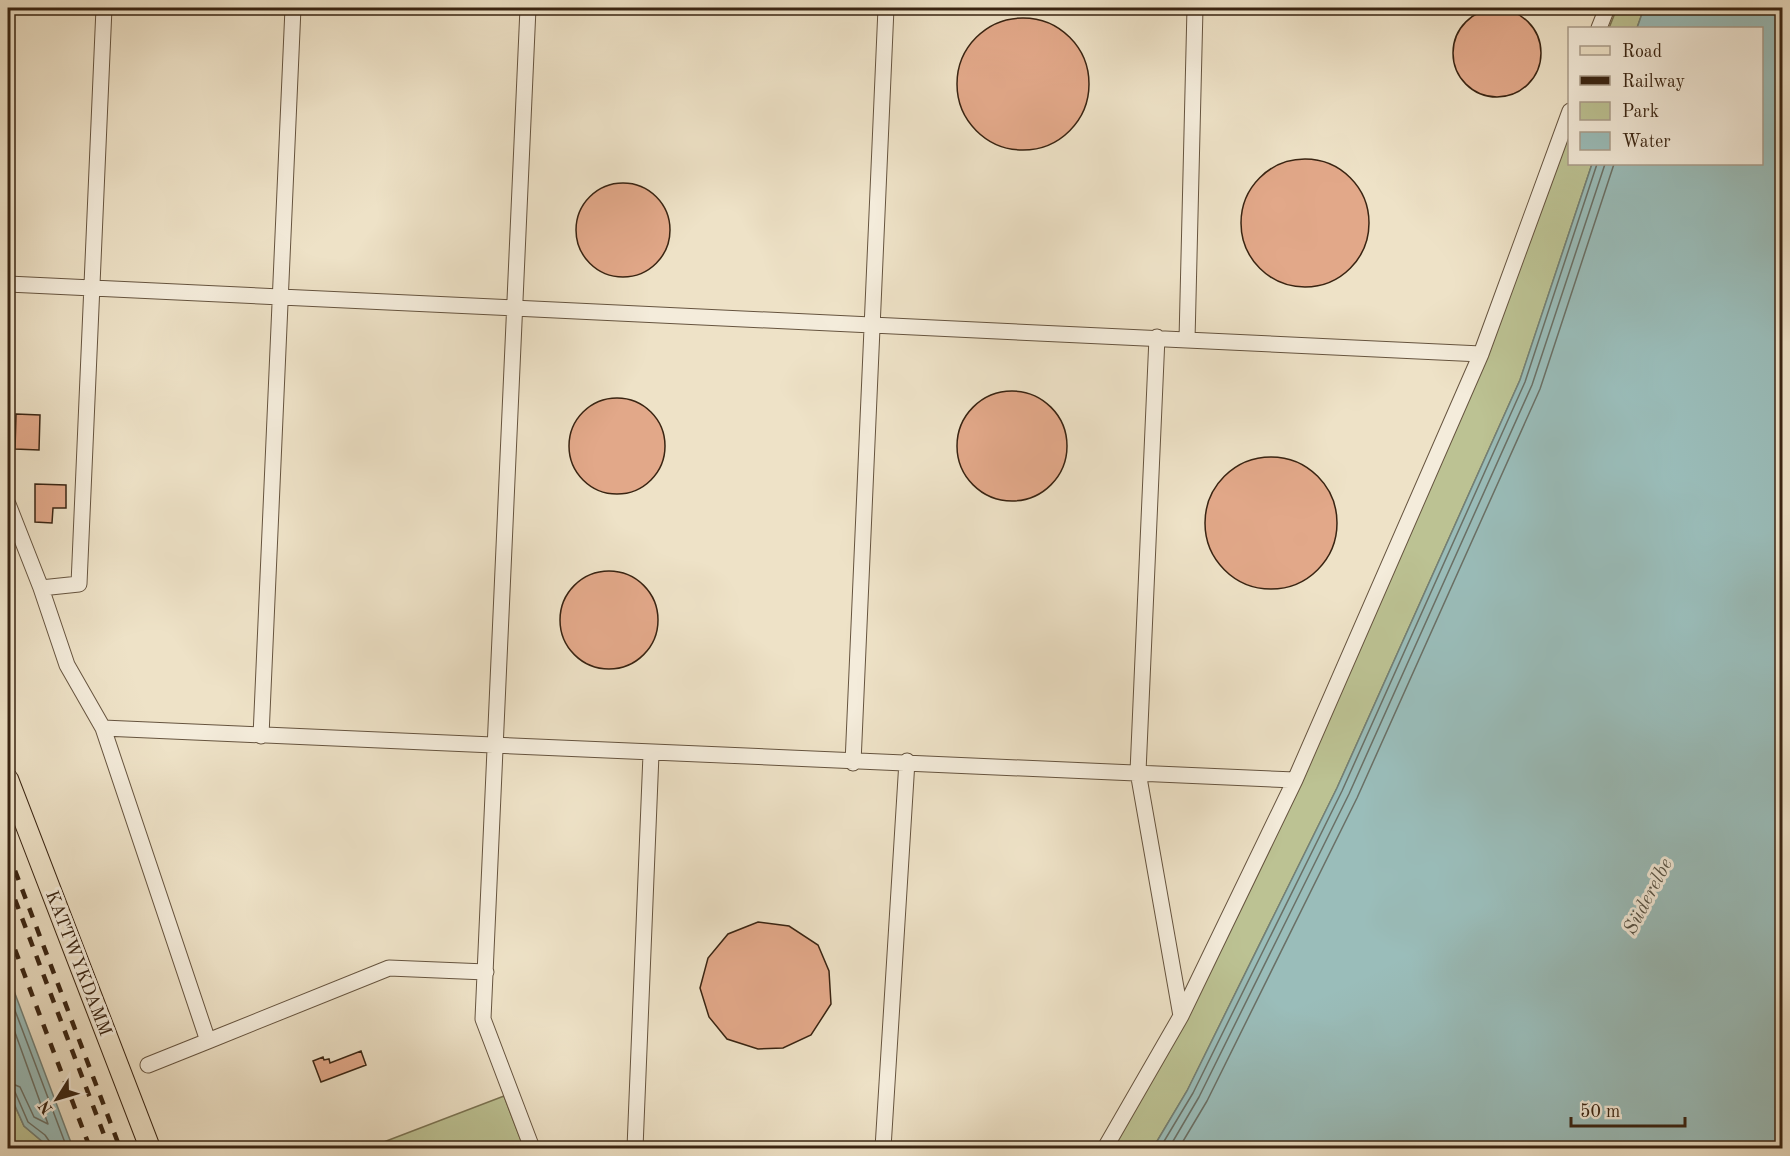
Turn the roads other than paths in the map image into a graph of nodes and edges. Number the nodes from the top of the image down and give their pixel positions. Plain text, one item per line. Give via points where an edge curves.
1 (104, 8) edge
2 (293, 8) edge
3 (528, 8) edge
4 (886, 8) edge
5 (1196, 8) edge
6 (1607, 8) edge
7 (1599, 27) edge
8 (1568, 114) edge
9 (8, 284) edge
10 (92, 288) junction
11 (280, 297) junction
12 (515, 308) junction
13 (872, 324) junction
14 (1157, 337) junction
15 (1187, 340) junction
16 (1481, 354) junction
17 (8, 504) edge
18 (40, 588) junction
19 (103, 728) junction
20 (261, 736) junction
21 (496, 746) junction
22 (651, 754) junction
23 (907, 761) junction
24 (853, 763) junction
25 (1138, 772) junction
26 (8, 779) edge
27 (1295, 780) junction
28 (486, 972) junction
29 (1181, 1016) junction
30 (208, 1041) junction
31 (148, 1065) dead end
32 (150, 1149) edge
33 (532, 1149) edge
34 (635, 1149) edge
35 (883, 1149) edge
36 (1105, 1149) edge

1 - 10 lane
2 - 11 lane
3 - 12 lane
4 - 13 lane
5 - 15 lane
6 - 7 lane
8 - 16 lane
9 - 10 lane
10 - 11 lane
10 - 18 lane via 79,584
11 - 12 lane
11 - 20 lane
12 - 13 lane
12 - 21 lane
13 - 14 lane
13 - 24 lane
14 - 15 lane
14 - 25 lane
15 - 16 lane
16 - 27 lane
17 - 18 lane
18 - 19 lane via 67,664
19 - 20 lane
19 - 30 lane
20 - 21 lane
21 - 22 lane
21 - 28 lane
22 - 24 lane
22 - 34 lane
23 - 24 lane
23 - 25 lane
23 - 35 lane
25 - 27 lane
25 - 29 lane
26 - 32 main road, KATTWYKDAMM
27 - 29 lane
28 - 30 lane via 389,968
28 - 33 lane via 483,1019
29 - 36 lane
30 - 31 lane

